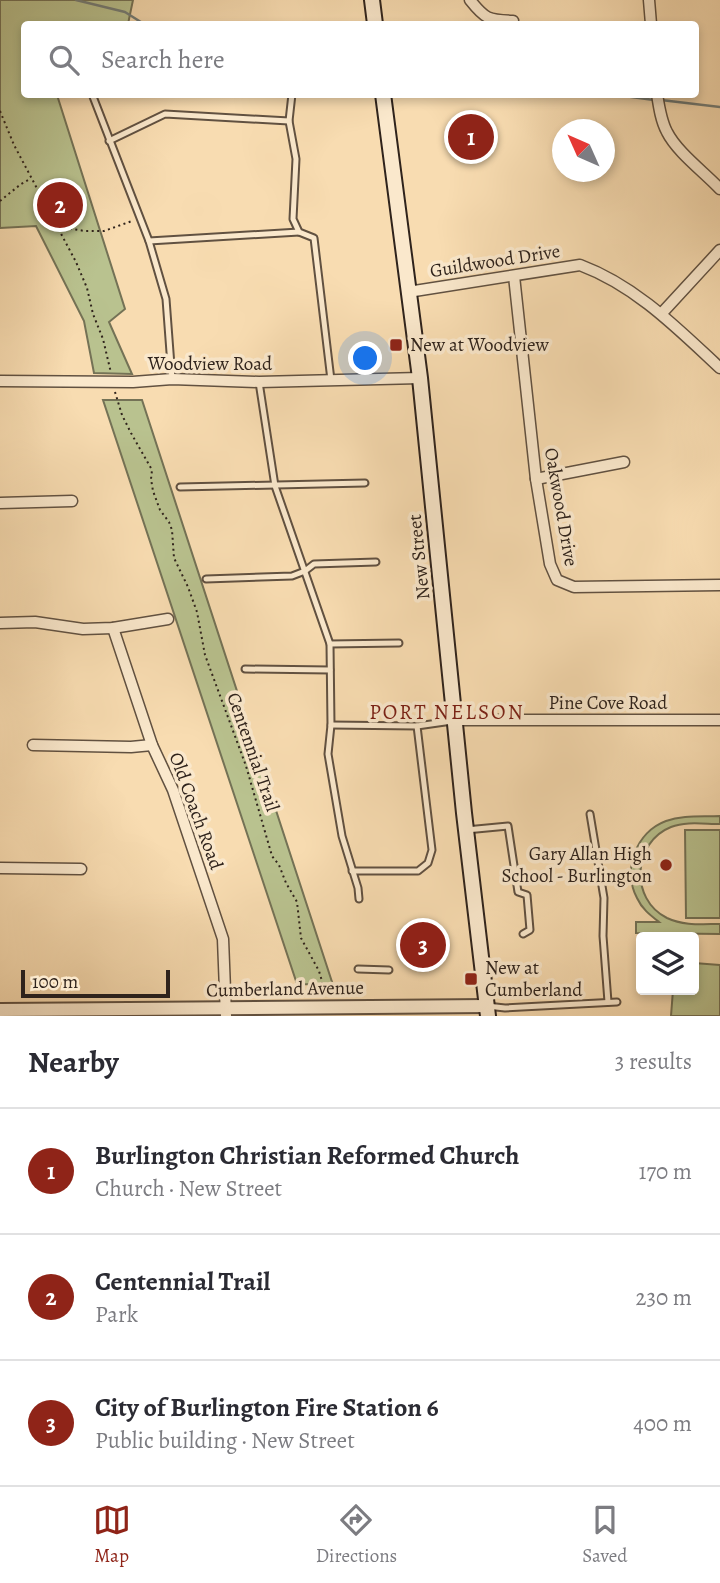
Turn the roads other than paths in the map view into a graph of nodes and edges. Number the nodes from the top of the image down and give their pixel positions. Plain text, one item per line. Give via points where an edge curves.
1 (372, 0) edge
2 (470, 0) edge
3 (649, 0) edge
4 (375, 21) edge
5 (513, 21) dead end
6 (651, 21) edge
7 (93, 98) edge
8 (292, 98) edge
9 (384, 98) edge
10 (658, 100) edge
11 (289, 121) junction
12 (109, 141) junction
13 (720, 189) edge
14 (299, 232) junction
15 (149, 241) junction
16 (720, 250) edge
17 (514, 276) junction
18 (408, 292) junction
19 (662, 313) junction
20 (720, 368) edge
21 (419, 378) junction
22 (172, 379) junction
23 (331, 380) junction
24 (0, 382) edge
25 (259, 382) junction
26 (624, 462) dead end
27 (536, 479) junction
28 (365, 483) dead end
29 (275, 486) junction
30 (180, 487) dead end
31 (72, 501) dead end
32 (0, 503) edge
33 (376, 562) dead end
34 (304, 571) junction
35 (206, 579) dead end
36 (720, 585) edge
37 (168, 619) dead end
38 (0, 623) edge
39 (113, 628) junction
40 (330, 643) junction
41 (399, 643) dead end
42 (245, 669) dead end
43 (330, 670) junction
44 (455, 720) junction
45 (720, 720) edge
46 (331, 725) junction
47 (416, 726) junction
48 (33, 745) dead end
49 (152, 745) junction
50 (590, 814) dead end
51 (466, 830) junction
52 (0, 868) edge
53 (81, 869) dead end
54 (352, 871) junction
55 (359, 899) dead end
56 (523, 934) dead end
57 (358, 969) dead end
58 (389, 970) dead end
59 (608, 1002) junction
60 (617, 1002) dead end
61 (0, 1010) edge
62 (488, 1011) edge
63 (226, 1013) edge

1 - 4 main road
2 - 5 street via 493,21
3 - 6 street
7 - 12 lane
8 - 11 lane
9 - 18 main road, New Street
10 - 13 street via 668,133
11 - 12 lane via 165,114
11 - 14 lane via 296,159 293,219
12 - 15 lane
14 - 15 lane
14 - 23 lane via 314,238
15 - 22 lane via 166,299
16 - 19 street
17 - 18 street, Guildwood Drive
17 - 19 street, Guildwood Drive via 580,265 623,285
17 - 27 street, Oakwood Drive
18 - 21 main road, New Street
19 - 20 street, Guildwood Drive
21 - 23 street, Woodview Road
21 - 44 main road, New Street
22 - 24 street, Woodview Road
22 - 25 street, Woodview Road
23 - 25 street, Woodview Road
25 - 29 lane
26 - 27 street
27 - 36 street, Oakwood Drive via 550,564 557,580 574,587
28 - 29 lane
29 - 30 lane
29 - 34 lane
31 - 32 street
33 - 34 lane via 314,564
34 - 35 lane via 292,576
34 - 40 lane
37 - 39 street
38 - 39 street
39 - 49 street, Old Coach Road
40 - 41 lane
40 - 43 lane
42 - 43 lane
43 - 46 lane
44 - 45 street, Pine Cove Road
44 - 47 lane
44 - 51 main road, New Street
46 - 47 lane
46 - 54 lane via 328,754
47 - 54 lane via 432,849 428,863 418,871
48 - 49 street
49 - 63 street, Old Coach Road via 173,790 223,939
50 - 59 lane via 604,898
51 - 56 lane via 508,827 518,892 527,895 530,930
51 - 62 main road, New Street
52 - 53 street
54 - 55 lane
57 - 58 lane
59 - 60 lane
59 - 62 lane
61 - 63 street, Cumberland Avenue
62 - 63 street, Cumberland Avenue via 357,1006

